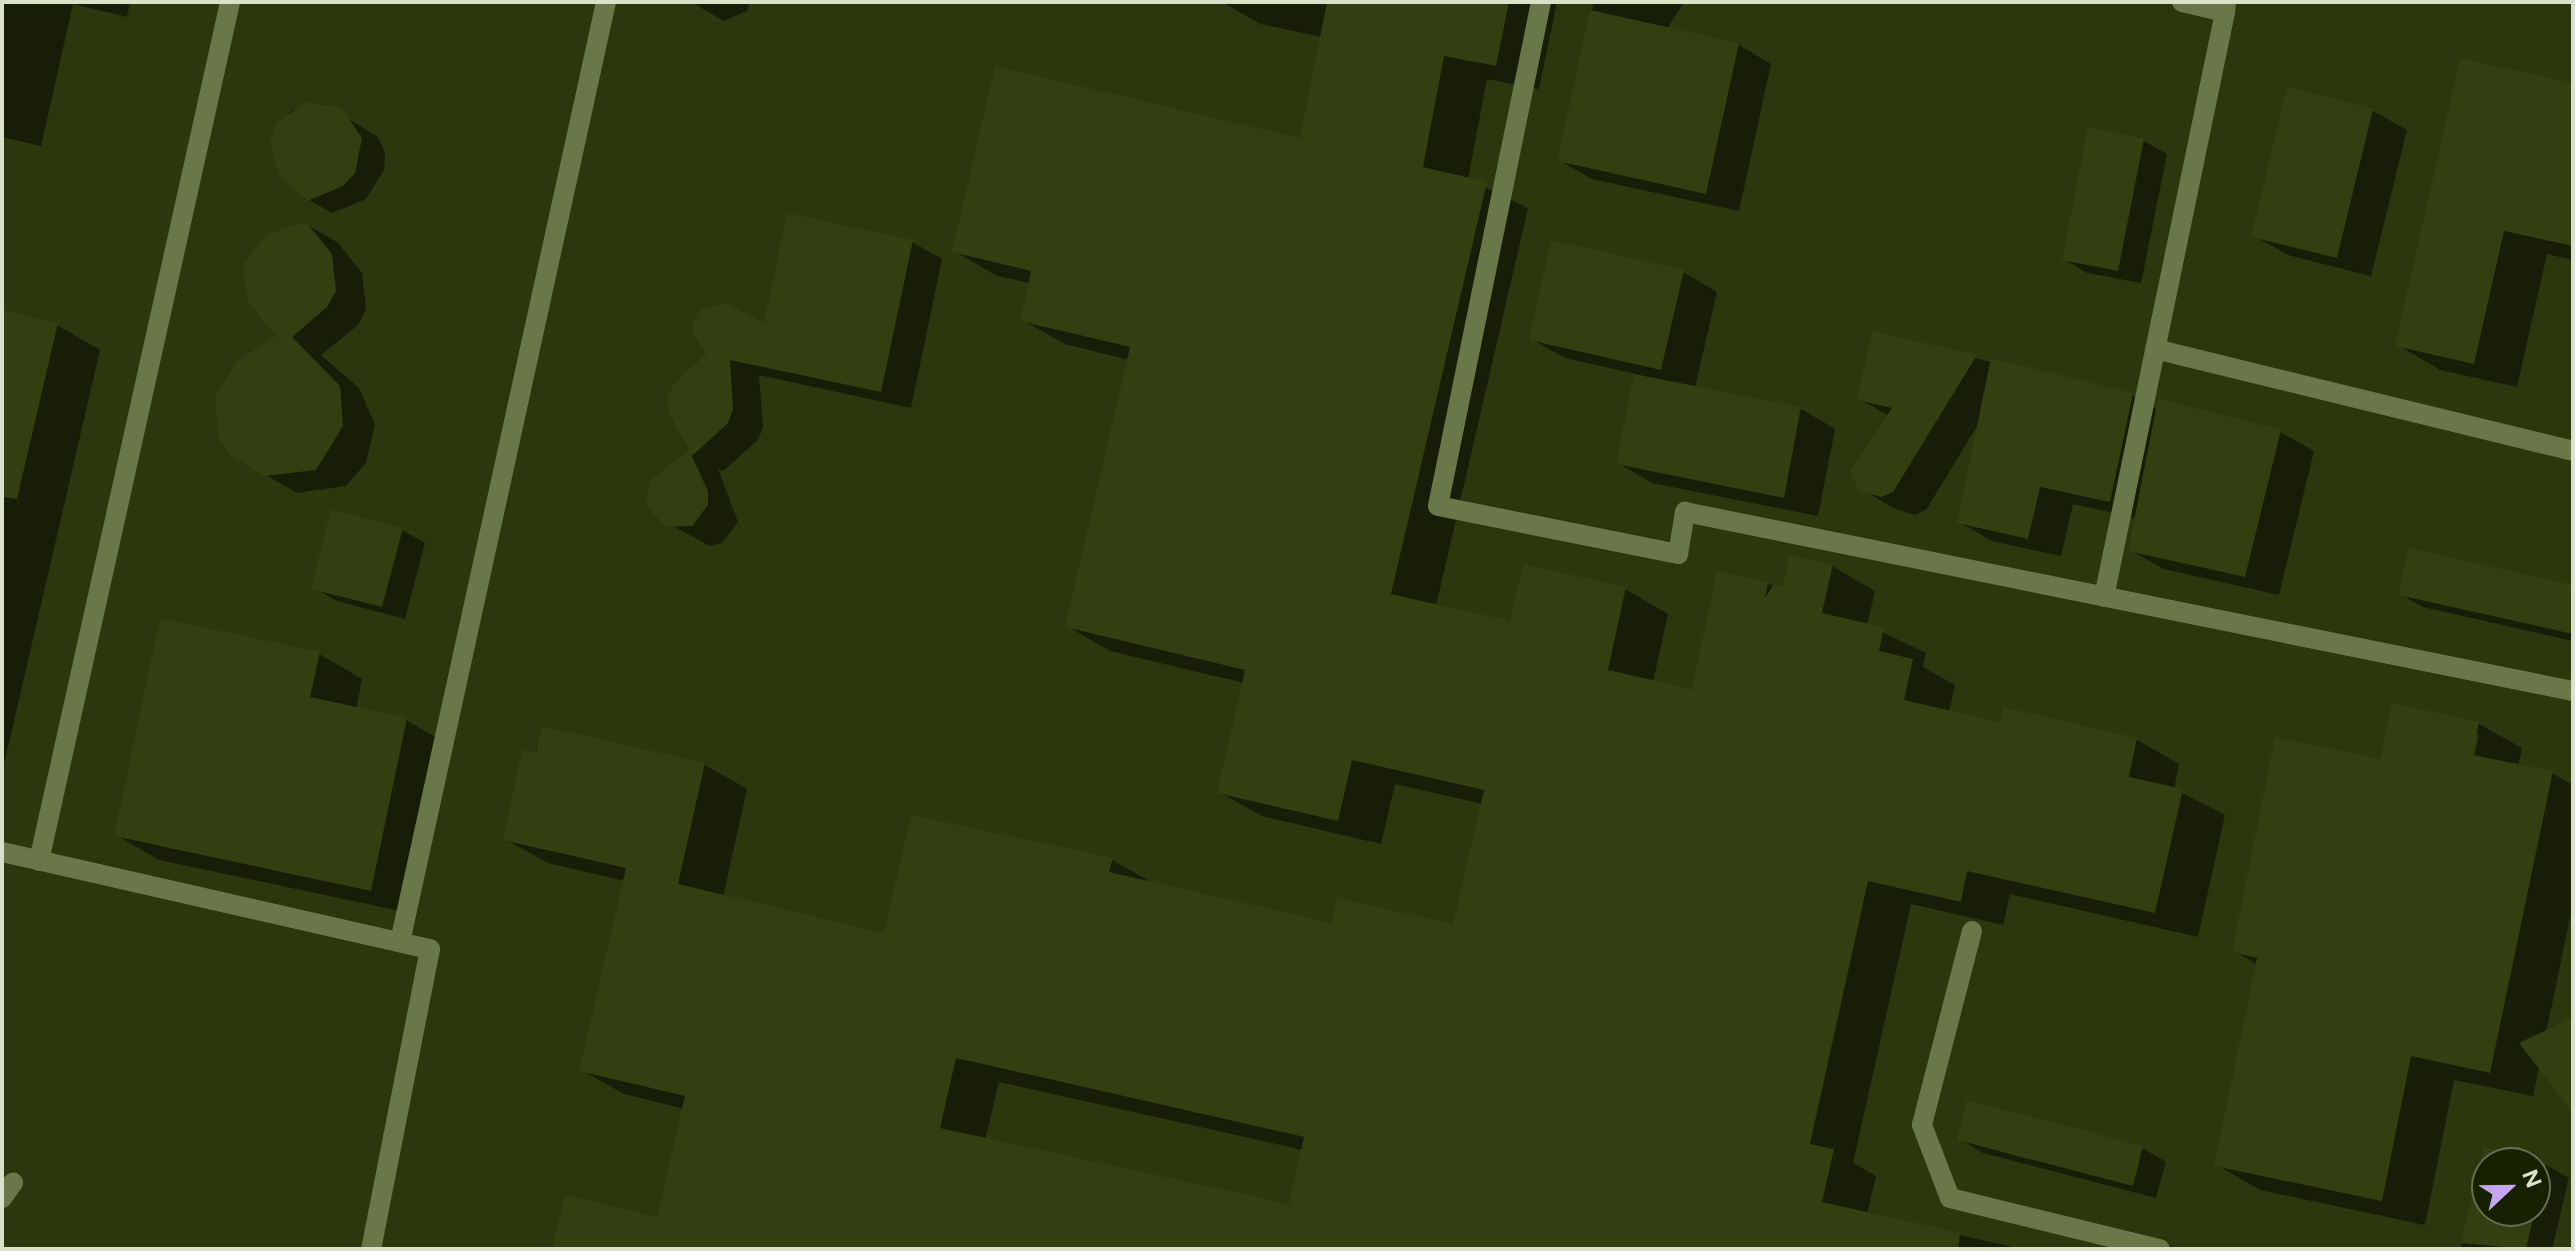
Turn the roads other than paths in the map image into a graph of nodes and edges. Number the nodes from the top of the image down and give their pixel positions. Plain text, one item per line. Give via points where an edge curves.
1 (230, 2) edge
2 (606, 2) edge
3 (1541, 2) edge
4 (2182, 2) edge
5 (2226, 7) edge
6 (2155, 349) junction
7 (2573, 451) edge
8 (2104, 597) junction
9 (2573, 691) edge
10 (2, 852) edge
11 (39, 861) junction
12 (1972, 931) dead end
13 (400, 942) junction
14 (371, 1249) edge
15 (2160, 1249) edge

1 - 11 lane
2 - 13 lane
3 - 8 lane via 1438,506 1678,554 1685,512
4 - 5 lane
5 - 6 lane
6 - 7 lane
6 - 8 lane
8 - 9 lane
10 - 11 lane
11 - 13 lane
12 - 15 lane via 1922,1125 1950,1198
13 - 14 lane via 430,949

